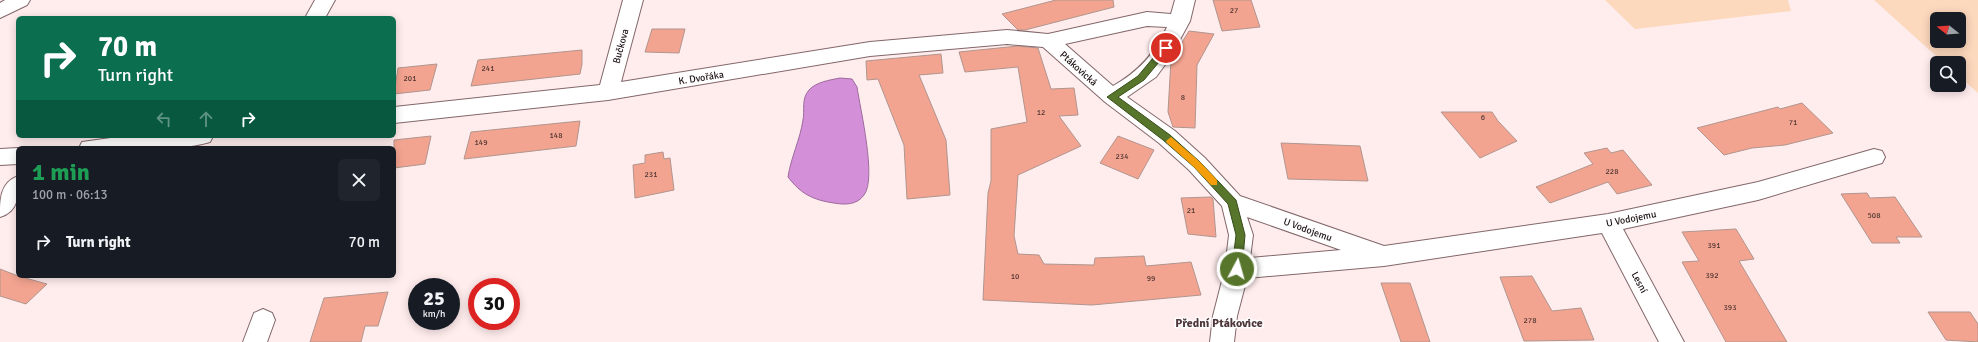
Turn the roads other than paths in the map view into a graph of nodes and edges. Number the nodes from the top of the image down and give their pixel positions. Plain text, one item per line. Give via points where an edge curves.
1 (20, 0) edge
2 (325, 0) edge
3 (633, 0) edge
4 (1185, 0) edge
5 (0, 11) edge
6 (316, 16) edge
7 (1180, 21) junction
8 (1048, 41) junction
9 (608, 92) junction
10 (1112, 97) junction
11 (396, 115) edge
12 (183, 138) edge
13 (109, 146) edge
14 (16, 156) edge
15 (0, 157) edge
16 (1874, 157) dead end
17 (16, 188) edge
18 (1232, 202) junction
19 (0, 208) edge
20 (1608, 223) junction
21 (1384, 256) junction
22 (1237, 269) junction
23 (1222, 342) edge
24 (1672, 342) edge

1 - 5 street
2 - 6 street
3 - 9 street, Bučkova
4 - 7 street
7 - 8 street via 1147,19
7 - 10 street via 1173,37 1141,78
8 - 9 street, K. Dvořáka via 1007,37 870,49
8 - 10 street, Ptákovická
9 - 11 street, K. Dvořáka
10 - 18 street, Ptákovická via 1167,137 1197,164
12 - 13 street
14 - 15 street
16 - 20 street, U Vodojemu via 1758,191
17 - 19 street
18 - 21 street, U Vodojemu
18 - 22 street, Ptákovická via 1240,235
20 - 21 street, U Vodojemu
20 - 24 street, Lesní
21 - 22 street, U Vodojemu
22 - 23 street, Ptákovická via 1225,316

